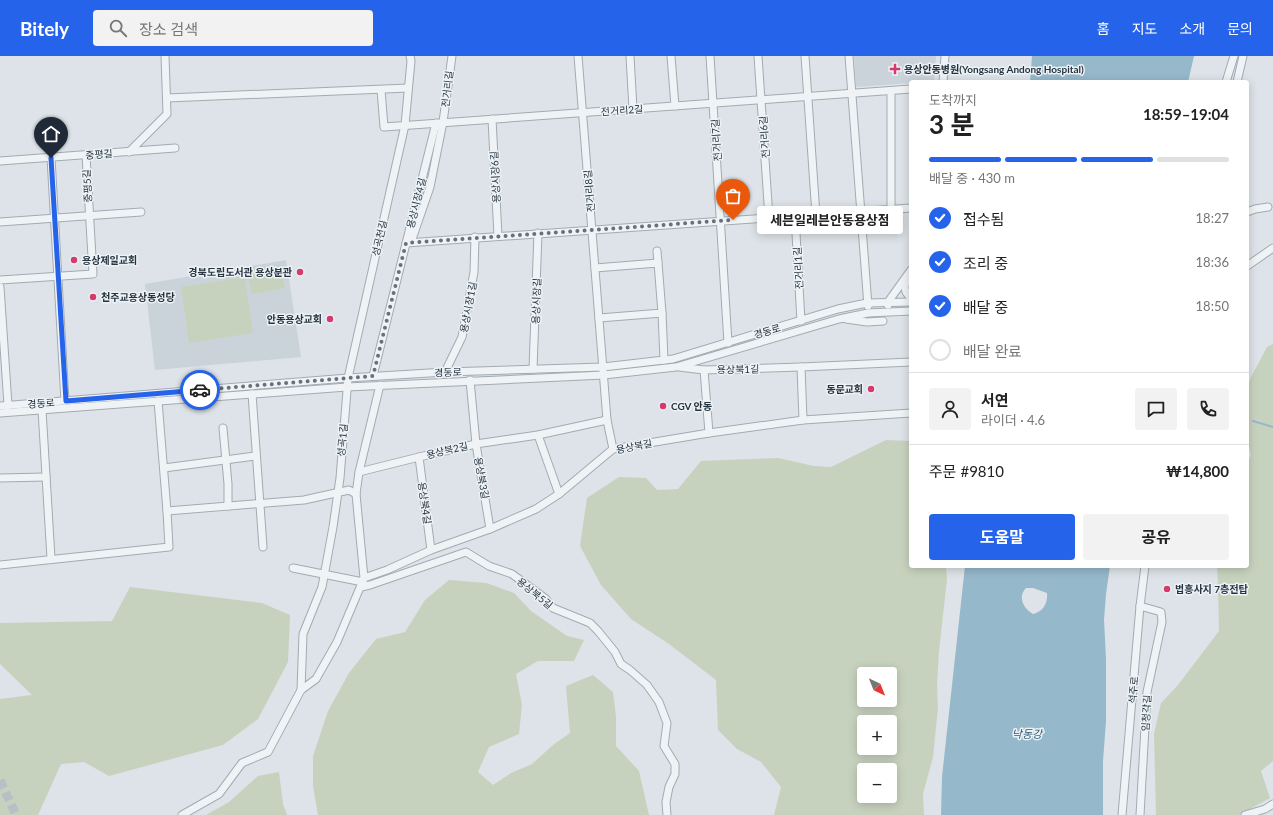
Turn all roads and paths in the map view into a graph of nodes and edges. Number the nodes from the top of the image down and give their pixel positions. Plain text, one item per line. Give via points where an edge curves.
1 (165, 56) edge
2 (410, 56) edge
3 (447, 56) edge
4 (452, 56) edge
5 (578, 56) edge
6 (630, 56) edge
7 (671, 56) edge
8 (710, 56) edge
9 (758, 56) edge
10 (805, 56) edge
11 (850, 56) edge
12 (945, 56) edge
13 (1234, 56) edge
14 (1243, 56) edge
15 (943, 80) edge
16 (1227, 80) edge
17 (1237, 80) edge
18 (408, 88) junction
19 (909, 89) edge
20 (381, 90) junction
21 (891, 91) junction
22 (852, 93) junction
23 (807, 96) junction
24 (167, 98) junction
25 (761, 100) junction
26 (713, 103) junction
27 (675, 106) junction
28 (633, 109) junction
29 (582, 112) junction
30 (492, 119) junction
31 (439, 122) junction
32 (405, 125) junction
33 (175, 148) dead end
34 (129, 152) junction
35 (86, 155) junction
36 (51, 158) junction
37 (0, 162) edge
38 (1268, 207) dead end
39 (909, 208) edge
40 (891, 210) junction
41 (1249, 211) edge
42 (141, 212) dead end
43 (861, 212) junction
44 (816, 215) junction
45 (89, 216) junction
46 (795, 216) junction
47 (54, 218) junction
48 (769, 218) junction
49 (720, 221) junction
50 (0, 222) edge
51 (592, 230) junction
52 (538, 233) junction
53 (498, 236) junction
54 (475, 237) junction
55 (409, 242) junction
56 (1273, 248) edge
57 (658, 251) dead end
58 (658, 263) junction
59 (1249, 265) edge
60 (595, 268) junction
61 (909, 273) edge
62 (57, 277) junction
63 (0, 280) edge
64 (0, 287) edge
65 (909, 296) edge
66 (888, 302) junction
67 (909, 302) edge
68 (868, 303) junction
69 (888, 311) junction
70 (909, 311) edge
71 (662, 313) junction
72 (868, 313) junction
73 (599, 318) junction
74 (839, 318) junction
75 (801, 320) junction
76 (883, 321) dead end
77 (728, 343) junction
78 (664, 360) junction
79 (909, 362) edge
80 (676, 367) junction
81 (800, 367) junction
82 (533, 369) junction
83 (704, 370) junction
84 (604, 371) junction
85 (445, 372) junction
86 (373, 376) junction
87 (348, 378) junction
88 (470, 380) junction
89 (380, 385) junction
90 (347, 387) junction
91 (252, 394) junction
92 (66, 401) junction
93 (158, 401) junction
94 (8, 405) junction
95 (0, 406) edge
96 (42, 410) junction
97 (909, 412) edge
98 (0, 413) edge
99 (607, 420) junction
100 (803, 420) junction
101 (223, 428) dead end
102 (709, 433) junction
103 (538, 435) junction
104 (476, 444) junction
105 (612, 449) junction
106 (255, 456) junction
107 (419, 457) junction
108 (226, 461) junction
109 (164, 468) junction
110 (359, 472) junction
111 (46, 477) junction
112 (0, 478) edge
113 (337, 493) junction
114 (356, 494) junction
115 (560, 494) junction
116 (259, 503) junction
117 (228, 506) junction
118 (167, 511) junction
119 (490, 529) junction
120 (263, 547) dead end
121 (431, 550) junction
122 (52, 558) junction
123 (0, 564) edge
124 (293, 568) dead end
125 (1145, 568) edge
126 (325, 575) junction
127 (362, 582) junction
128 (1140, 606) junction
129 (302, 690) junction
130 (1273, 804) edge
131 (182, 815) edge
132 (667, 815) edge
133 (1122, 815) edge
134 (1140, 815) edge
135 (1245, 815) edge

1 - 24 street
2 - 18 street, 성곡천길
3 - 31 street
4 - 31 street, 전거리길
5 - 29 street, 전거리8길
6 - 28 street
7 - 27 street
8 - 26 street, 전거리7길
9 - 25 street, 전거리6길
10 - 23 street
11 - 22 street
12 - 15 street
13 - 16 street
14 - 17 street
18 - 20 street
18 - 32 street, 성곡천길
19 - 21 street, 전거리2길
20 - 24 street
20 - 32 street via 384,127
21 - 22 street, 전거리2길
21 - 40 street
22 - 23 street, 전거리2길
22 - 43 street
23 - 25 street, 전거리2길
23 - 44 street
24 - 34 street via 167,114
25 - 26 street, 전거리2길
25 - 48 street, 전거리6길
26 - 27 street, 전거리2길
26 - 49 street, 전거리7길
27 - 28 street, 전거리2길
28 - 29 street, 전거리2길
29 - 30 street, 전거리2길
29 - 51 street, 전거리8길
30 - 31 street, 전거리2길
30 - 53 street, 용상시장6길
31 - 32 street, 전거리2길
31 - 55 street via 430,186
32 - 87 street, 성곡천길
33 - 34 street, 중평길
34 - 35 street, 중평길
35 - 36 street, 중평길
35 - 45 street, 중평5길
36 - 37 street, 중평길
36 - 47 street
38 - 41 street
39 - 40 street
40 - 43 street
42 - 45 street, 중평5길
43 - 44 street
43 - 68 street
44 - 46 street
45 - 47 street, 중평5길
45 - 62 street, 중평5길 via 92,274
46 - 48 street
46 - 75 street, 전거리1길
47 - 50 street, 중평5길
47 - 62 street
48 - 49 street
49 - 51 street
49 - 77 street, 전거리7길
51 - 52 street
51 - 60 street, 전거리8길
52 - 53 street
52 - 82 street, 용상시장길
53 - 54 street
54 - 55 street
54 - 85 street, 용상시장1길 via 474,272 462,338
55 - 86 street
56 - 59 street
57 - 58 street
58 - 60 street
58 - 71 street
60 - 73 street, 전거리8길
61 - 65 street via 904,288
61 - 66 street
62 - 63 street
62 - 92 street
64 - 94 street
66 - 67 street, 경동로
66 - 68 street, 경동로
66 - 69 street
68 - 72 street
68 - 75 street, 경동로
69 - 70 street, 경동로
69 - 72 street, 경동로
71 - 73 street
71 - 78 street
72 - 74 street, 경동로
73 - 84 street, 전거리8길
74 - 76 street via 868,322
74 - 80 street, 경동로
75 - 77 street, 경동로
77 - 78 street, 경동로
78 - 84 street, 경동로
79 - 81 street, 용상북1길
80 - 83 street, 용상북1길
80 - 84 street, 경동로
81 - 83 street, 용상북1길
81 - 100 street
82 - 84 street, 경동로
82 - 85 street, 경동로
83 - 102 street
84 - 88 street, 경동로
84 - 99 street, 전거리8길
85 - 86 street, 경동로
86 - 87 street, 경동로
87 - 90 street, 성곡천길
87 - 92 street, 경동로
88 - 89 street, 경동로
88 - 104 street, 용상북3길
89 - 90 street, 경동로
89 - 110 street
90 - 91 street, 경동로
90 - 113 street, 성곡1길
91 - 93 street, 경동로
91 - 106 street
92 - 94 street, 경동로
93 - 96 street, 경동로
93 - 109 street
94 - 95 street, 경동로
96 - 98 street, 경동로
96 - 111 street
97 - 100 street, 용상북길
99 - 103 street, 용상북2길
99 - 105 street, 전거리8길
100 - 102 street, 용상북길
101 - 108 street
102 - 105 street, 용상북길
103 - 104 street, 용상북2길
103 - 115 street
104 - 107 street, 용상북2길
104 - 119 street, 용상북3길
105 - 115 street, 용상북길
106 - 108 street
106 - 116 street
107 - 110 street, 용상북2길
107 - 121 street, 용상북4길
108 - 109 street
108 - 117 street
109 - 118 street
110 - 114 street
111 - 112 street
111 - 122 street
113 - 114 street via 349,490
113 - 116 street via 304,500
113 - 126 street, 성곡1길
114 - 127 street
115 - 119 street, 용상북길 via 536,509
116 - 117 street
116 - 120 street
117 - 118 street
118 - 122 street via 169,547
119 - 121 street, 용상북길
121 - 127 street, 용상북길
122 - 123 street
124 - 126 street
125 - 128 street, 석주로
126 - 127 street
126 - 129 street, 성곡1길 via 303,634
127 - 129 street via 337,642 316,679
127 - 132 street, 용상북5길 via 370,585 466,552 489,566 512,574 546,599 553,608 590,623 608,642 621,664 647,685 659,702 667,723 664,746 675,764 666,802
128 - 133 street, 석주로
128 - 134 street, 임청각길 via 1160,612 1162,622 1147,692
129 - 131 street via 268,752 242,763 219,794
130 - 135 street

